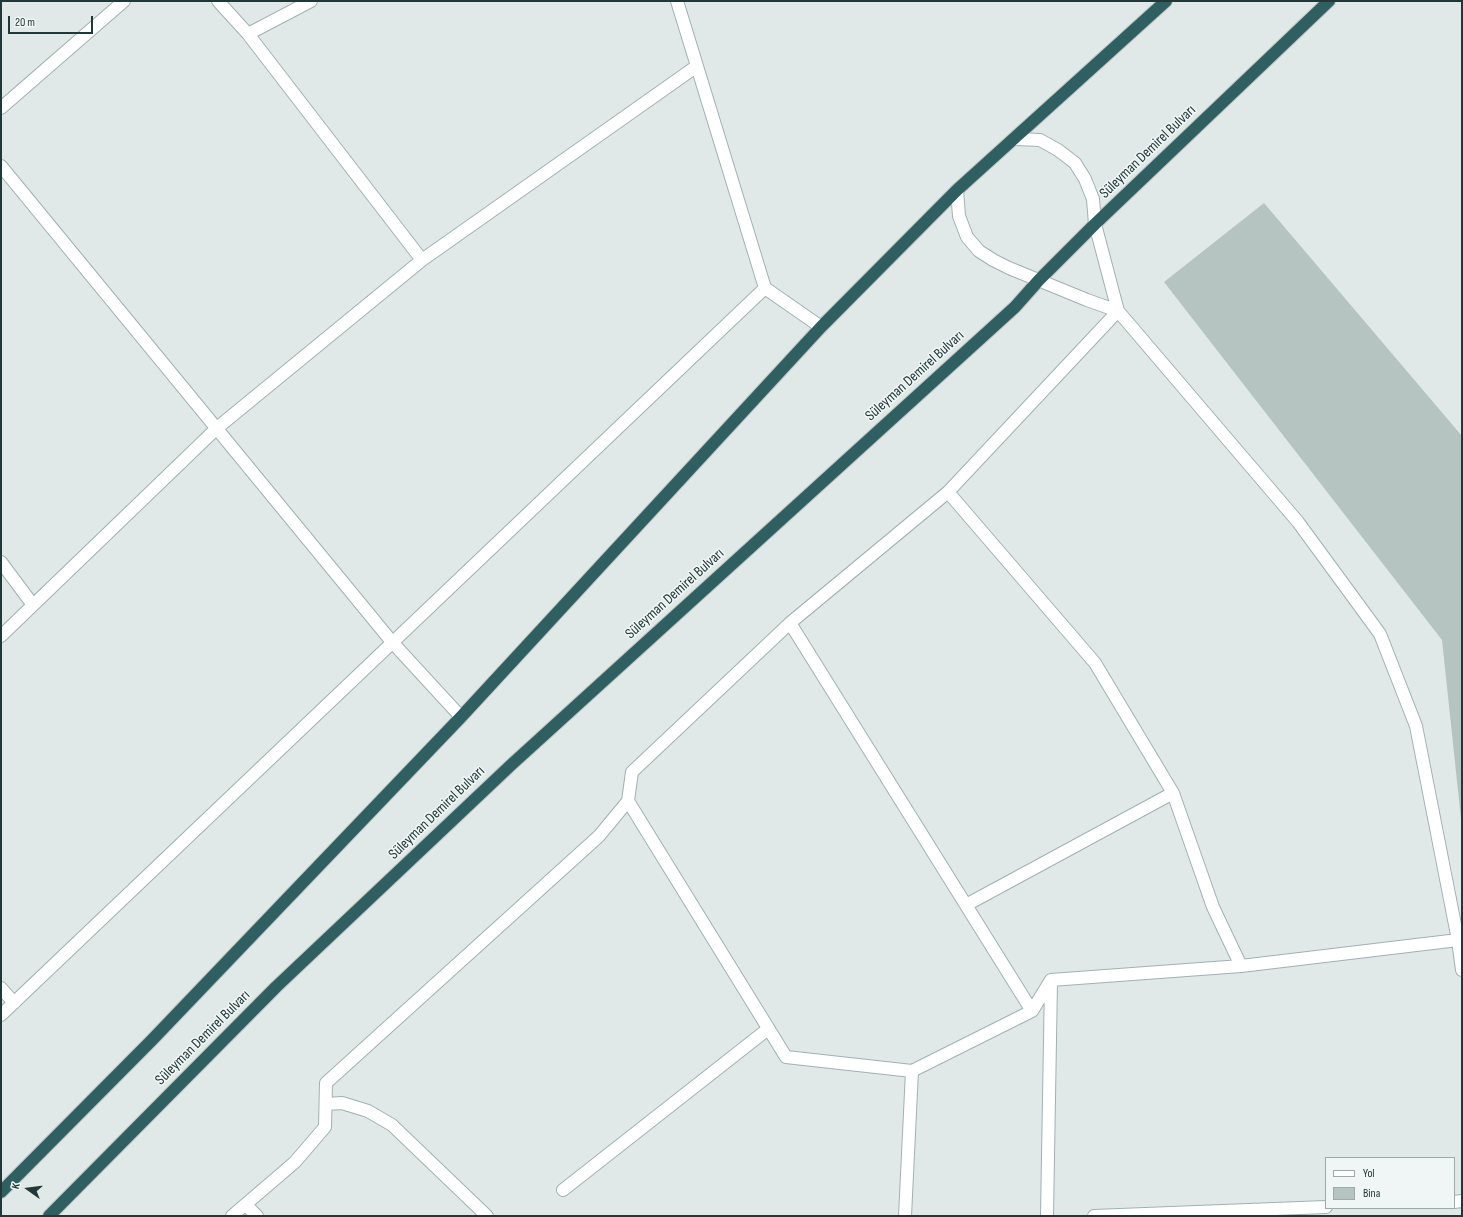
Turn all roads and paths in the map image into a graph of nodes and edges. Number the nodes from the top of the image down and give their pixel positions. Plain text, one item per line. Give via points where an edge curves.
1 (124, 1) edge
2 (218, 1) edge
3 (311, 1) edge
4 (677, 1) edge
5 (1166, 1) edge
6 (1330, 1) edge
7 (248, 34) junction
8 (697, 66) junction
9 (1, 108) edge
10 (1015, 139) junction
11 (4, 172) edge
12 (957, 190) junction
13 (1095, 224) junction
14 (422, 260) junction
15 (1039, 280) junction
16 (766, 288) junction
17 (1118, 311) junction
18 (822, 328) junction
19 (217, 428) junction
20 (948, 492) junction
21 (1, 562) edge
22 (33, 605) junction
23 (790, 623) junction
24 (1, 636) edge
25 (392, 642) junction
26 (461, 717) junction
27 (1173, 793) junction
28 (628, 801) junction
29 (966, 905) junction
30 (1458, 940) junction
31 (1241, 966) junction
32 (1462, 970) edge
33 (1051, 980) junction
34 (1, 988) edge
35 (14, 1003) junction
36 (1032, 1011) junction
37 (1, 1015) edge
38 (768, 1029) junction
39 (912, 1071) junction
40 (326, 1104) junction
41 (563, 1190) dead end
42 (1, 1192) edge
43 (246, 1205) junction
44 (1325, 1207) edge
45 (1251, 1213) edge
46 (49, 1216) edge
47 (232, 1216) edge
48 (256, 1216) edge
49 (487, 1216) edge
50 (905, 1216) edge
51 (1047, 1216) edge
52 (1094, 1216) edge

1 - 9 street
2 - 7 street
3 - 7 street
4 - 8 street
5 - 10 highway
6 - 13 highway, Süleyman Demirel Bulvarı
7 - 14 street
8 - 14 street
8 - 16 street
10 - 12 highway
10 - 13 street via 1040,140 1075,162 1093,199
11 - 19 street
12 - 15 street via 959,216 967,237 979,251 993,260
12 - 18 highway
13 - 15 highway, Süleyman Demirel Bulvarı
13 - 17 street
14 - 19 street
15 - 17 street
15 - 46 highway, Süleyman Demirel Bulvarı via 1015,307 511,764 276,987
16 - 18 street
16 - 25 street
17 - 20 street
17 - 30 street via 1298,522 1380,634 1416,726
18 - 26 highway
19 - 22 street
19 - 25 street
20 - 23 street
20 - 27 street via 1095,663
21 - 22 street
22 - 24 street
23 - 28 street via 632,772
23 - 29 street
25 - 26 street
25 - 35 street
26 - 42 highway via 152,1040
27 - 29 street
27 - 31 street via 1213,907
28 - 38 street
28 - 40 street via 599,836 326,1083
29 - 36 street
30 - 31 street
30 - 32 street
31 - 33 street
33 - 36 street
33 - 51 street
34 - 35 street
35 - 37 street
36 - 39 street
38 - 39 street via 786,1057
38 - 41 street
39 - 50 street
40 - 43 street via 325,1127 295,1162
40 - 49 street via 342,1103 368,1111 392,1125
43 - 47 street
43 - 48 street
44 - 45 street
45 - 52 street

